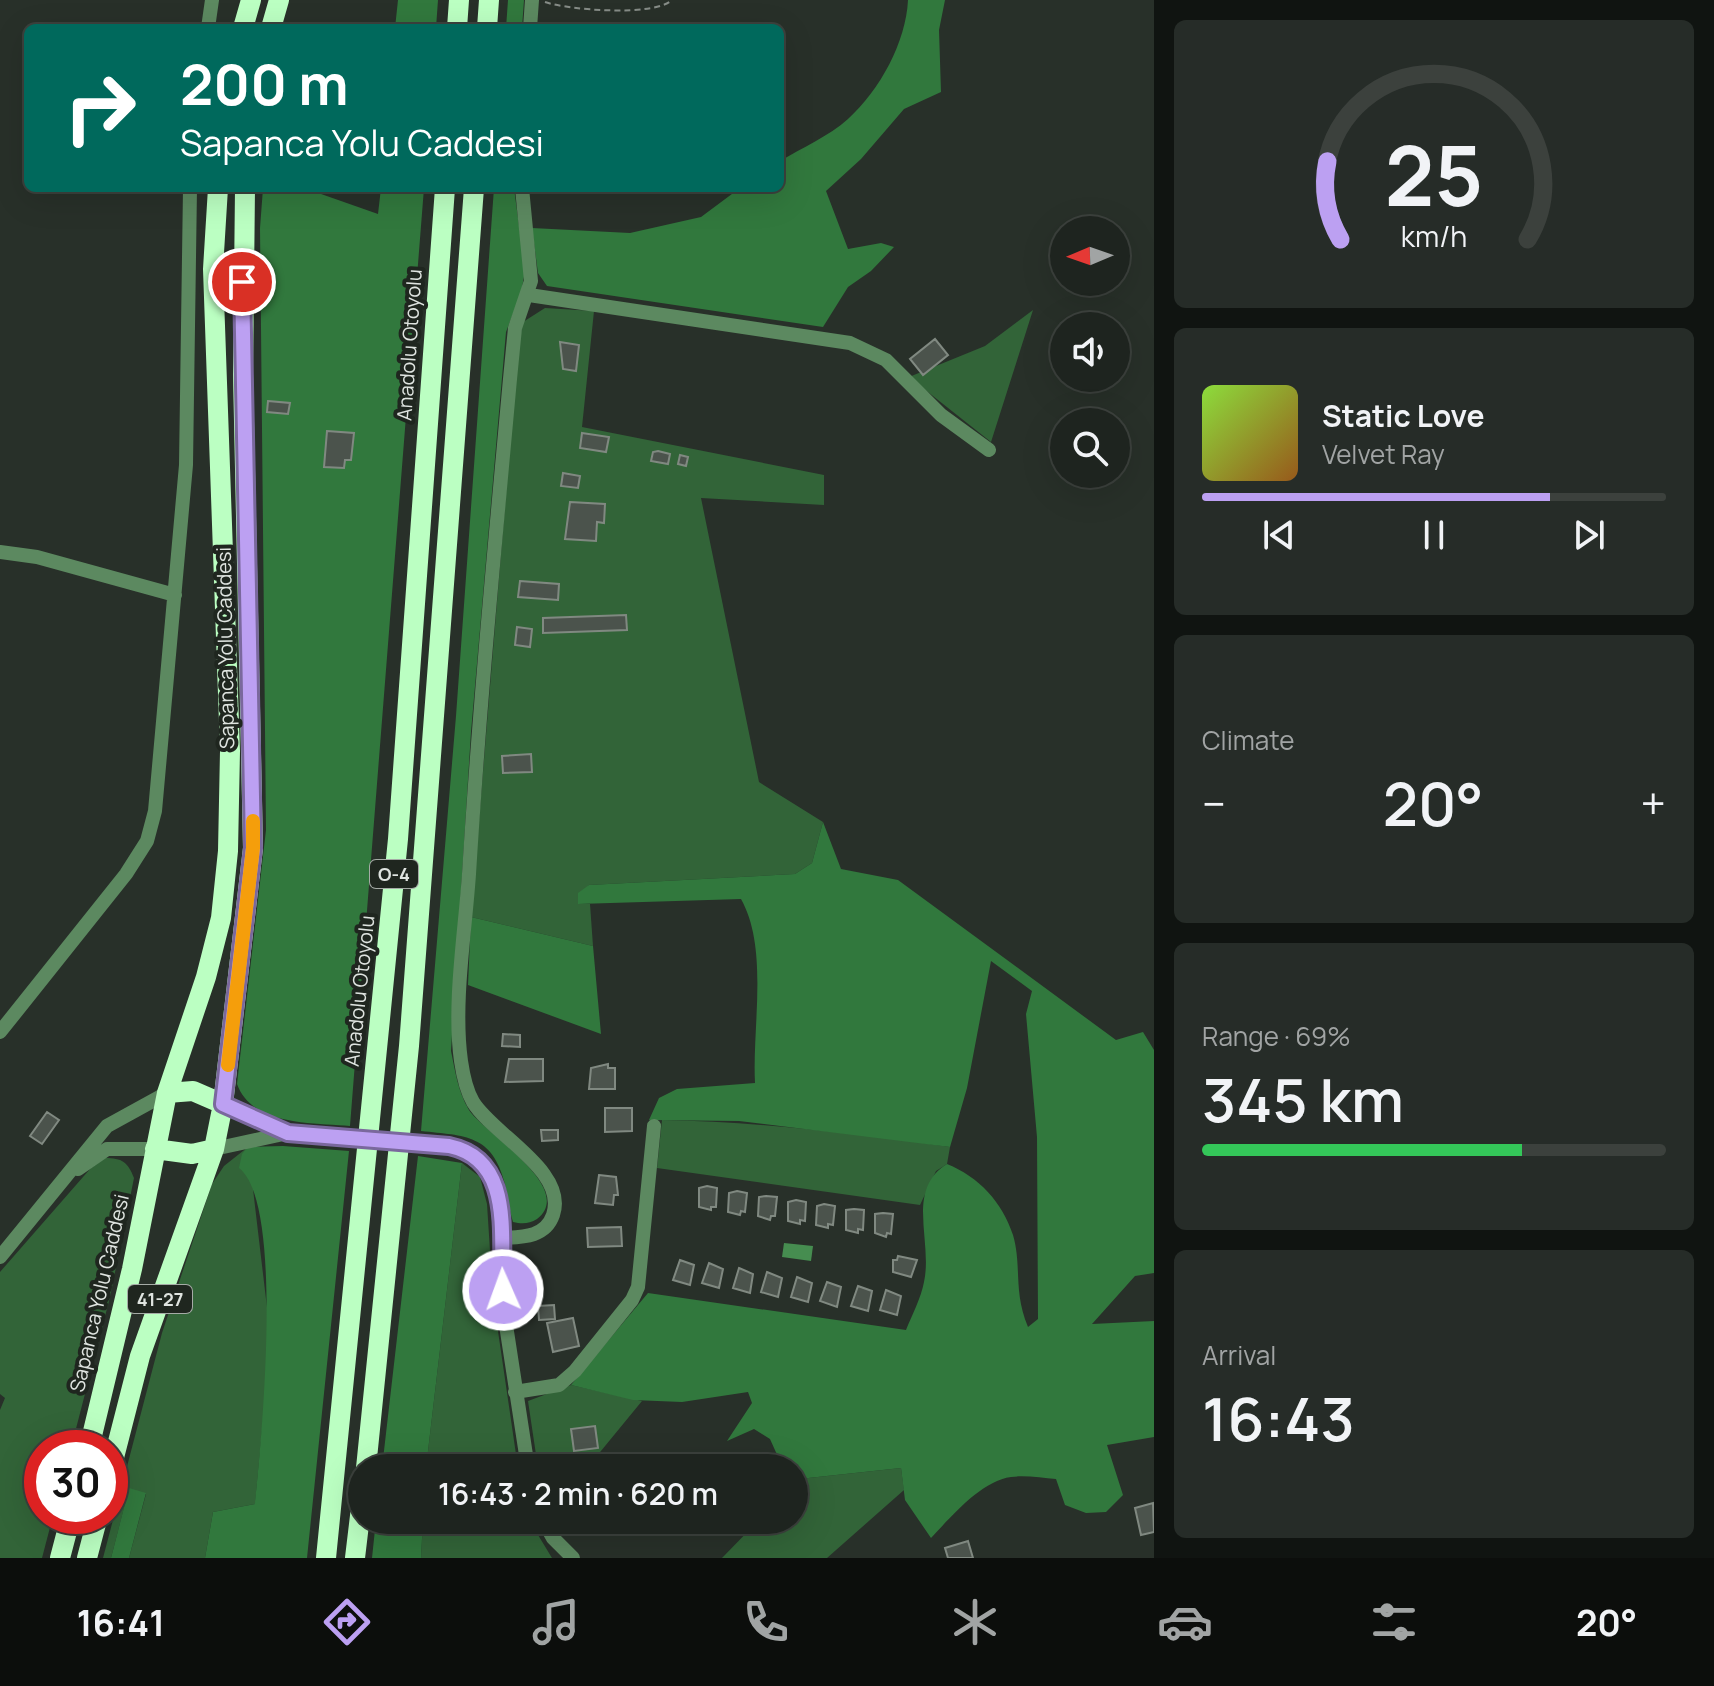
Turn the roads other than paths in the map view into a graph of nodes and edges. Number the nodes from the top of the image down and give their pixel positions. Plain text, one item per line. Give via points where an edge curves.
1 (212, 0) edge
2 (251, 0) edge
3 (279, 0) edge
4 (459, 0) edge
5 (489, 0) edge
6 (532, 0) edge
7 (209, 24) edge
8 (244, 24) edge
9 (272, 24) edge
10 (457, 24) edge
11 (487, 24) edge
12 (530, 24) edge
13 (190, 192) edge
14 (218, 192) edge
15 (245, 192) edge
16 (445, 192) edge
17 (474, 192) edge
18 (522, 192) edge
19 (529, 295) junction
20 (989, 450) dead end
21 (0, 552) edge
22 (175, 595) junction
23 (0, 1032) edge
24 (167, 1093) junction
25 (223, 1104) junction
26 (654, 1126) dead end
27 (288, 1133) junction
28 (155, 1149) junction
29 (214, 1149) junction
30 (69, 1177) junction
31 (501, 1238) junction
32 (0, 1257) edge
33 (515, 1392) junction
34 (93, 1430) edge
35 (121, 1430) edge
36 (367, 1454) edge
37 (526, 1454) edge
38 (66, 1534) edge
39 (93, 1534) edge
40 (358, 1534) edge
41 (551, 1534) edge
42 (60, 1558) edge
43 (87, 1558) edge
44 (326, 1558) edge
45 (355, 1558) edge
46 (573, 1558) edge

1 - 7 street
2 - 8 highway
3 - 9 highway
4 - 10 highway
5 - 11 highway
6 - 12 street
13 - 22 street via 186,465
14 - 24 highway, Sapanca Yolu Caddesi via 214,284 230,751 228,851 221,918
15 - 25 highway, Sapanca Yolu Caddesi via 242,359 253,848
16 - 44 highway, Anadolu Otoyolu / O-4 via 398,839
17 - 36 highway, O-4 via 409,1046
18 - 19 street via 531,261
19 - 20 street via 850,343 886,360 941,415
19 - 31 street via 515,328 510,379 471,836 460,1040 472,1100 541,1170 555,1205 544,1229 531,1236
21 - 22 street
22 - 23 street via 155,811 147,841
24 - 25 highway via 193,1091
24 - 28 highway, Sapanca Yolu Caddesi
24 - 30 street via 107,1126
25 - 27 street
25 - 29 highway, Sapanca Yolu Caddesi
26 - 33 street via 638,1287 632,1300 559,1385
27 - 29 street
27 - 31 street via 462,1149 484,1164 499,1193
28 - 29 highway via 192,1154
28 - 30 street via 107,1149
28 - 34 highway, Sapanca Yolu Caddesi
29 - 35 highway, 41-27 via 140,1356
30 - 32 street
31 - 33 street
33 - 37 street
38 - 42 highway
39 - 43 highway
40 - 45 highway
41 - 46 street

